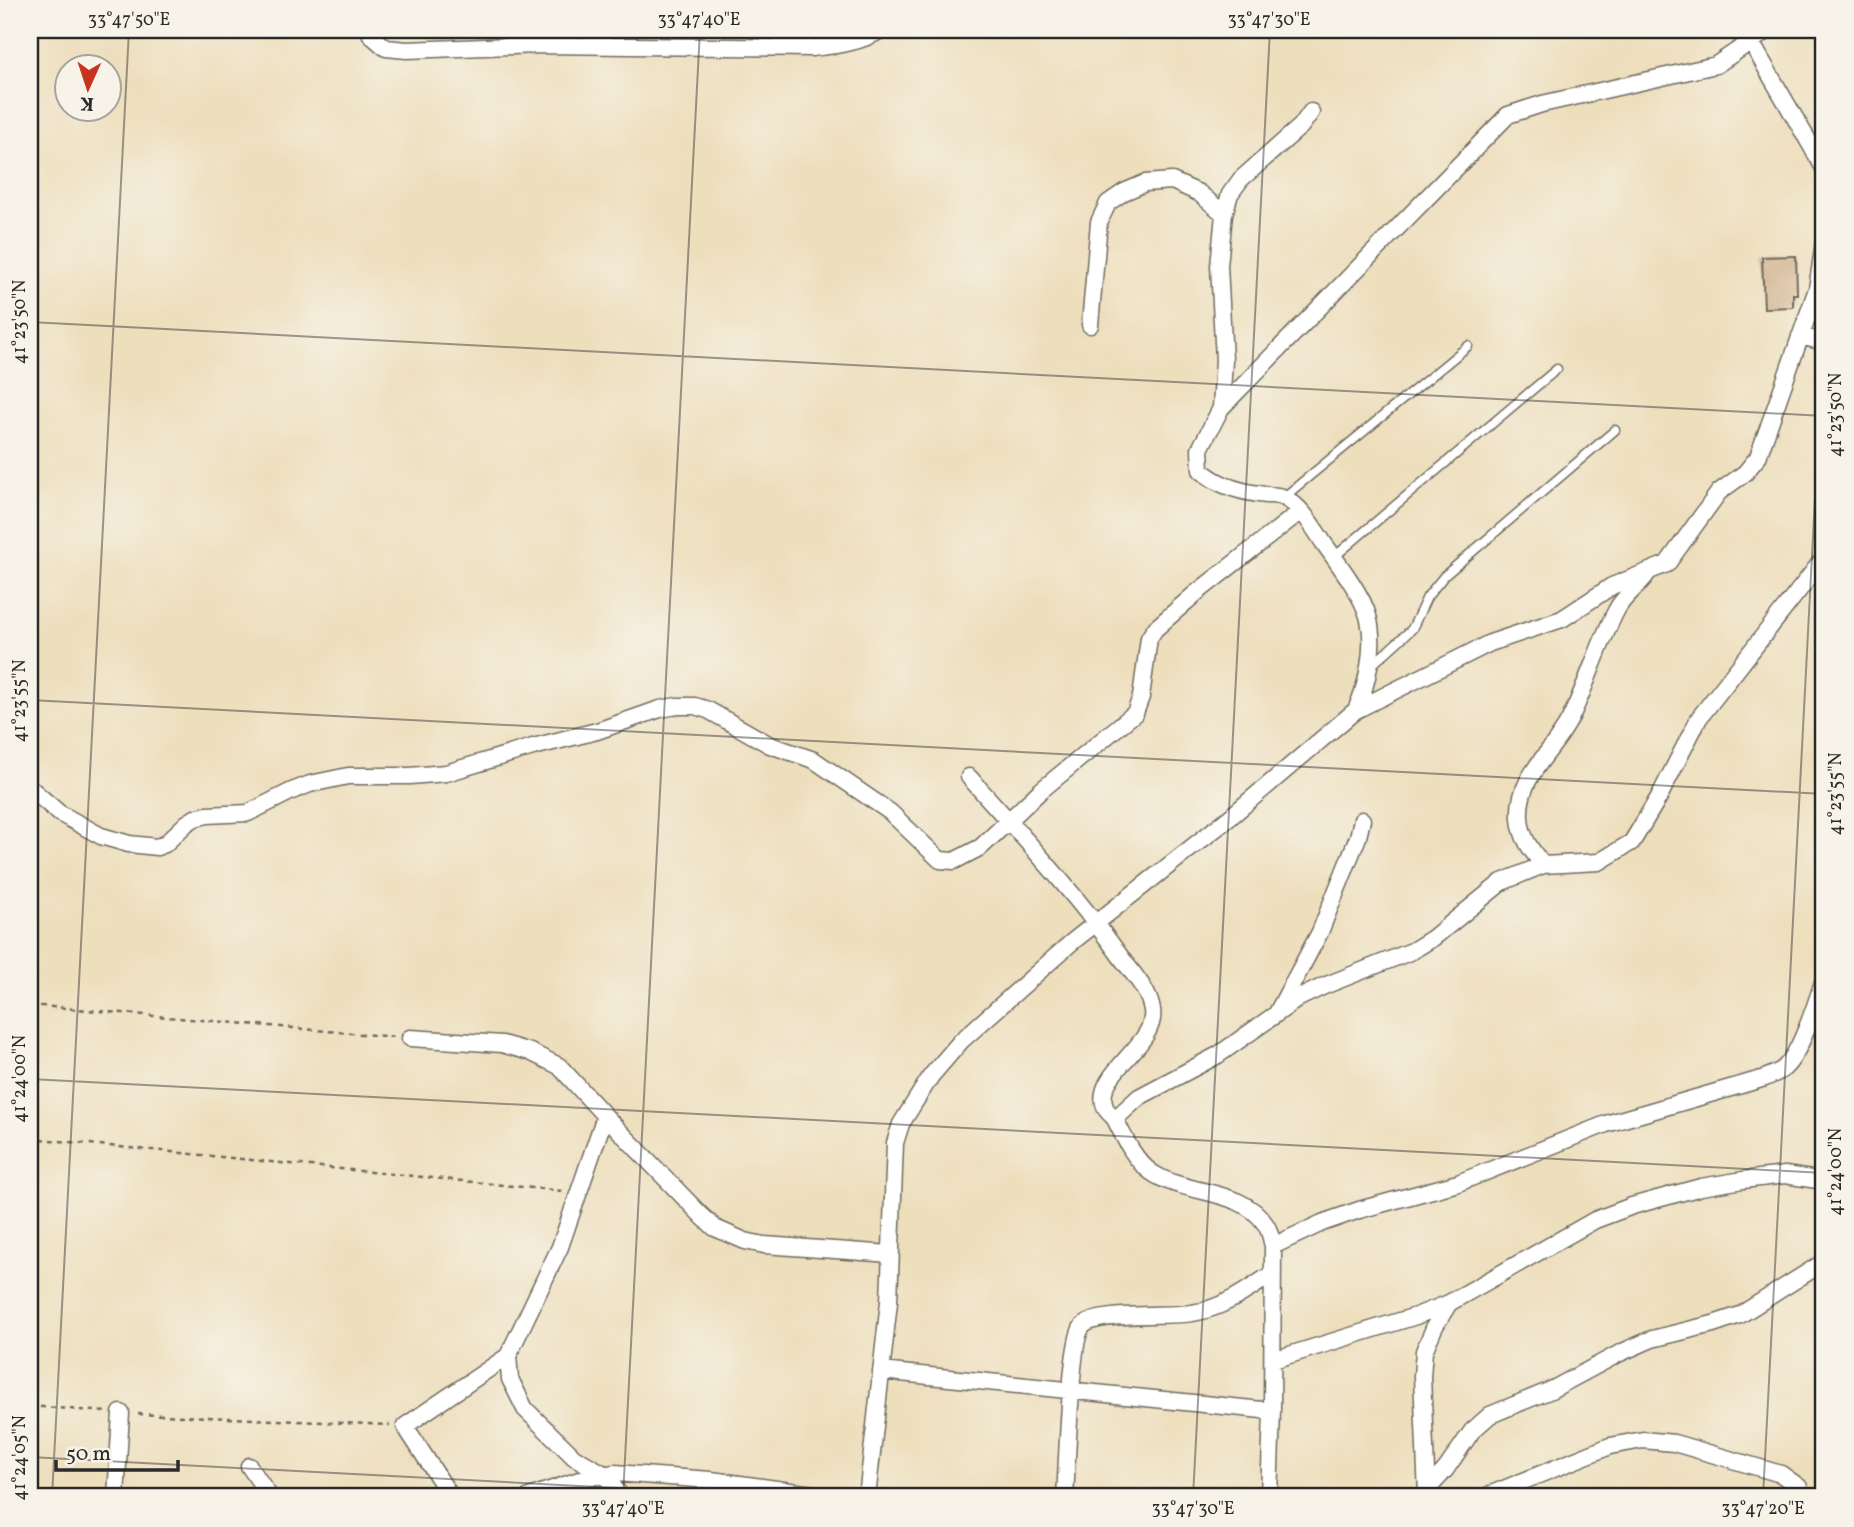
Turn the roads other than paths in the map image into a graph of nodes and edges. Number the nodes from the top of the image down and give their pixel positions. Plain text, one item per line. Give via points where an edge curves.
1 (372, 30) edge
2 (551, 30) edge
3 (716, 30) edge
4 (881, 30) edge
5 (1768, 30) edge
6 (1747, 35) edge
7 (538, 45) junction
8 (708, 45) junction
9 (1311, 112) dead end
10 (1824, 168) edge
11 (1224, 214) junction
12 (1824, 243) edge
13 (1090, 325) dead end
14 (1800, 336) junction
15 (1824, 342) edge
16 (1468, 346) dead end
17 (1557, 369) dead end
18 (1222, 408) junction
19 (1615, 430) dead end
20 (1284, 497) junction
21 (1301, 511) junction
22 (1334, 557) junction
23 (1824, 558) edge
24 (1647, 574) junction
25 (1367, 669) junction
26 (1356, 710) junction
27 (969, 777) dead end
28 (30, 788) edge
29 (1362, 820) dead end
30 (1009, 821) junction
31 (1543, 865) junction
32 (1097, 922) junction
33 (1824, 979) edge
34 (1278, 1011) junction
35 (410, 1038) road end
36 (605, 1116) junction
37 (1115, 1119) junction
38 (1824, 1181) edge
39 (1273, 1246) junction
40 (891, 1254) junction
41 (1824, 1262) edge
42 (1273, 1273) junction
43 (1449, 1303) junction
44 (508, 1356) junction
45 (1273, 1360) junction
46 (881, 1371) junction
47 (1071, 1391) junction
48 (1272, 1411) junction
49 (121, 1413) road end
50 (249, 1466) dead end
51 (604, 1474) junction
52 (1427, 1494) edge
53 (116, 1497) edge
54 (271, 1497) edge
55 (451, 1497) edge
56 (529, 1497) edge
57 (621, 1497) edge
58 (834, 1497) edge
59 (867, 1497) edge
60 (1065, 1497) edge
61 (1269, 1497) edge
62 (1484, 1497) edge
63 (1802, 1497) edge

1 - 7 street via 386,48 407,50
2 - 7 street
3 - 8 street
4 - 8 street via 868,38 812,48
5 - 6 street
6 - 10 street
6 - 18 street via 1716,65 1508,115
7 - 8 street
9 - 11 street via 1241,179
11 - 13 street via 1199,193 1172,181 1144,183 1108,203 1099,222
11 - 18 street via 1219,266
12 - 14 street via 1817,289
14 - 15 street
14 - 24 street via 1758,457 1719,492 1667,564
16 - 20 lane
17 - 22 lane
18 - 20 street via 1200,449 1200,470 1229,488
19 - 25 lane via 1444,576 1427,597 1412,629
20 - 21 street
21 - 22 street
21 - 30 street via 1155,629 1149,638 1135,713
22 - 25 street via 1368,614 1371,650
23 - 31 street via 1699,718 1632,842 1599,862
24 - 26 street via 1612,586 1562,619 1490,643
24 - 31 street via 1617,609 1570,720 1523,792 1520,818 1526,844
25 - 26 street via 1365,691
26 - 32 street
27 - 30 street
28 - 30 street via 59,813 101,836 157,847 195,818 248,813 310,785 348,776 446,773 660,709 686,706 708,710 755,738 814,760 890,812 940,860 964,858
29 - 34 street via 1320,932
30 - 32 street
31 - 34 street via 1502,882 1412,951 1324,986
32 - 37 street via 1146,993 1153,1012 1140,1043 1110,1079 1103,1095 1105,1107
32 - 40 street via 961,1041 915,1101 895,1143
33 - 39 street via 1793,1056 1785,1067 1765,1078 1606,1124 1447,1187 1322,1223
34 - 37 street via 1218,1055 1139,1097
35 - 36 street via 502,1044 530,1052 559,1066
36 - 40 street via 702,1216 730,1236 764,1245
36 - 44 street via 560,1247
37 - 39 street via 1149,1171 1251,1208 1267,1226
38 - 43 street via 1785,1175 1743,1180 1632,1206 1595,1220
39 - 42 street
40 - 46 street
41 - 52 street via 1740,1315 1652,1339 1490,1415 1472,1431
42 - 45 street
42 - 47 street via 1220,1306 1192,1313 1098,1317 1082,1325
43 - 45 street
43 - 52 street via 1424,1351
44 - 51 street via 510,1379 525,1409 573,1457
44 - 55 street via 405,1426
45 - 48 street
46 - 47 street
46 - 59 street
47 - 48 street
47 - 60 street
48 - 61 street
49 - 53 street
50 - 54 street
51 - 56 street
51 - 57 street
51 - 58 street via 711,1480
62 - 63 street via 1610,1446 1643,1440 1674,1443 1781,1474 1799,1487

